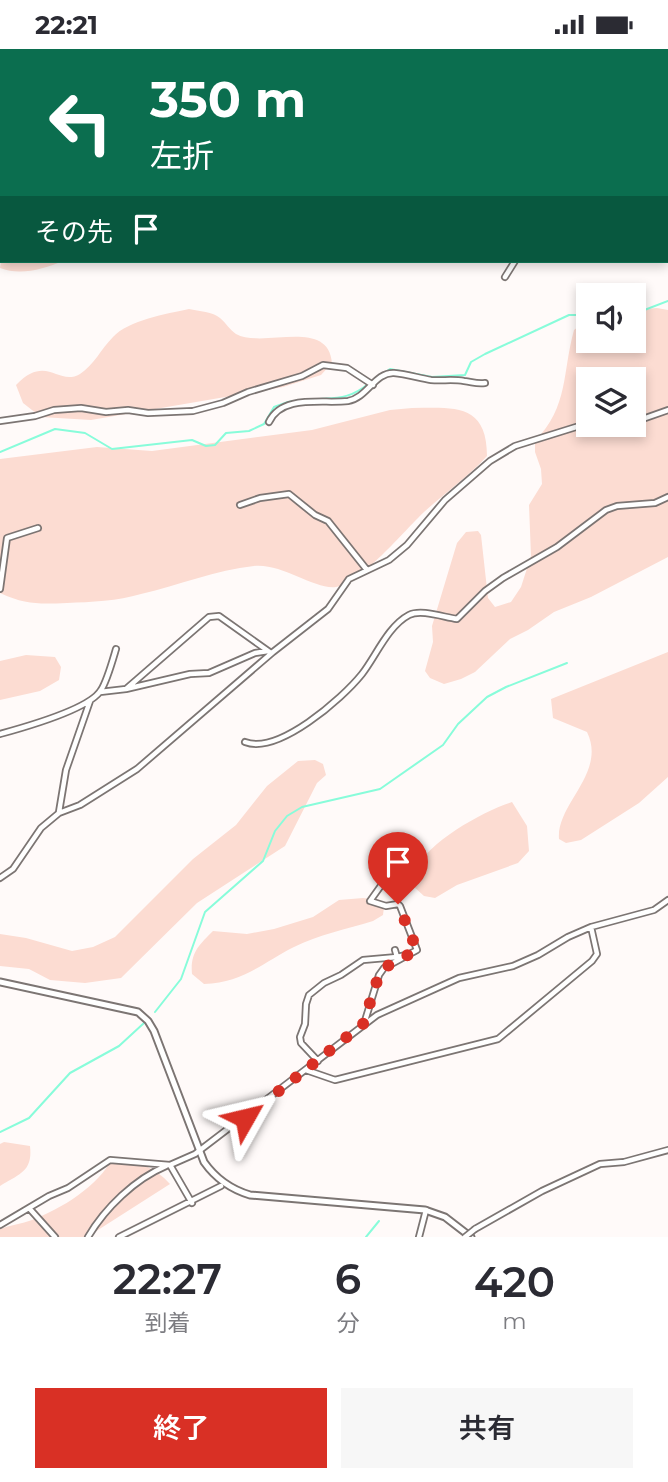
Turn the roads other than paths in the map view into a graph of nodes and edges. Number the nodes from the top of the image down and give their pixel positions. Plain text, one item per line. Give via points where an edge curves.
1 (514, 263) edge
2 (505, 277) dead end
3 (370, 383) junction
4 (485, 383) dead end
5 (668, 410) edge
6 (646, 418) edge
7 (0, 421) edge
8 (269, 422) dead end
9 (576, 427) edge
10 (668, 497) edge
11 (240, 505) dead end
12 (38, 529) dead end
13 (367, 570) junction
14 (0, 589) edge
15 (116, 649) dead end
16 (270, 652) junction
17 (126, 689) junction
18 (100, 692) junction
19 (90, 701) junction
20 (0, 734) edge
21 (245, 742) dead end
22 (59, 813) junction
23 (390, 873) dead end
24 (0, 878) edge
25 (668, 900) edge
26 (591, 927) junction
27 (395, 950) dead end
28 (410, 955) junction
29 (397, 957) junction
30 (0, 982) edge
31 (363, 1024) junction
32 (318, 1061) junction
33 (306, 1070) junction
34 (198, 1150) junction
35 (668, 1150) edge
36 (168, 1165) junction
37 (221, 1187) dead end
38 (191, 1203) junction
39 (29, 1208) junction
40 (426, 1210) junction
41 (0, 1225) edge
42 (55, 1237) edge
43 (88, 1237) edge
44 (119, 1237) edge
45 (419, 1237) edge
46 (465, 1237) edge
47 (471, 1237) edge

1 - 2 street
3 - 4 street via 392,373
3 - 7 street via 347,368 323,365 193,411 81,408
3 - 8 street via 359,398 289,405 273,412
5 - 6 street
9 - 13 street via 515,446 490,461 445,500 389,560
10 - 21 street via 606,509 558,547 485,591 457,619 410,615 328,708 264,744
11 - 13 street via 289,494 328,521
12 - 14 street via 8,538
13 - 16 street via 349,579 328,609
15 - 18 street
16 - 17 street via 255,653 209,673
16 - 17 street via 215,615
16 - 22 street via 136,769
17 - 18 street
18 - 19 street
19 - 20 street
19 - 22 street via 65,770
22 - 24 street via 41,828 13,869
23 - 28 street via 370,901 398,904 417,950
25 - 26 street via 654,910
26 - 31 street via 513,966 458,978
26 - 33 street via 597,954 592,961 498,1039 335,1080
27 - 29 street
28 - 29 street
28 - 31 street via 379,975
29 - 32 street via 363,960 309,995 300,1037
30 - 34 street via 142,1015 154,1031
31 - 32 street
32 - 33 street
33 - 34 street
34 - 36 street
34 - 40 street via 218,1178 250,1195
35 - 46 street, bridge via 600,1164 513,1206
36 - 38 street
36 - 39 street via 110,1160
36 - 43 street via 147,1175 114,1204
37 - 38 street
38 - 44 street
39 - 41 street
39 - 42 street
40 - 45 street
40 - 47 street via 445,1217

